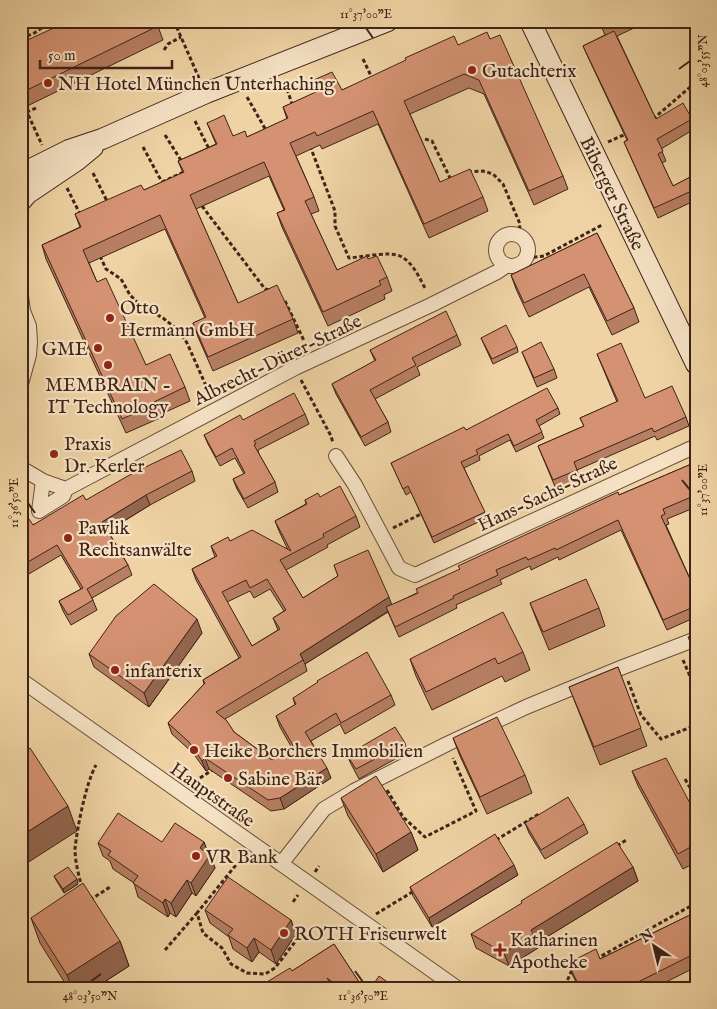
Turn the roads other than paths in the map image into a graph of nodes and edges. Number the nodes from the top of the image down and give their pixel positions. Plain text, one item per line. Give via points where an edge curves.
1 (388, 21) edge
2 (530, 21) edge
3 (102, 139) junction
4 (21, 174) edge
5 (21, 201) edge
6 (506, 266) junction
7 (21, 296) edge
8 (22, 310) edge
9 (696, 364) edge
10 (21, 384) edge
11 (696, 446) edge
12 (336, 456) road end
13 (21, 468) edge
14 (43, 482) junction
15 (66, 489) junction
16 (696, 639) edge
17 (21, 680) edge
18 (281, 864) junction
19 (458, 988) edge

1 - 3 main road via 206,93
2 - 9 main road, Biberger Straße
3 - 4 main road via 69,150
3 - 5 main road
6 - 6 street, Albrecht-Dürer-Straße via 522,264 527,258 529,249 519,235 502,237 497,244 496,252
6 - 15 street, Albrecht-Dürer-Straße via 295,368
7 - 8 street
8 - 10 street via 29,326 30,342
11 - 12 street, Hans-Sachs-Straße via 415,575 399,568
13 - 14 street
14 - 15 street
14 - 15 street, Albrecht-Dürer-Straße via 39,511 63,496
16 - 18 street via 526,708 379,778 324,810
17 - 18 street, Hauptstraße
18 - 19 street, Hauptstraße

